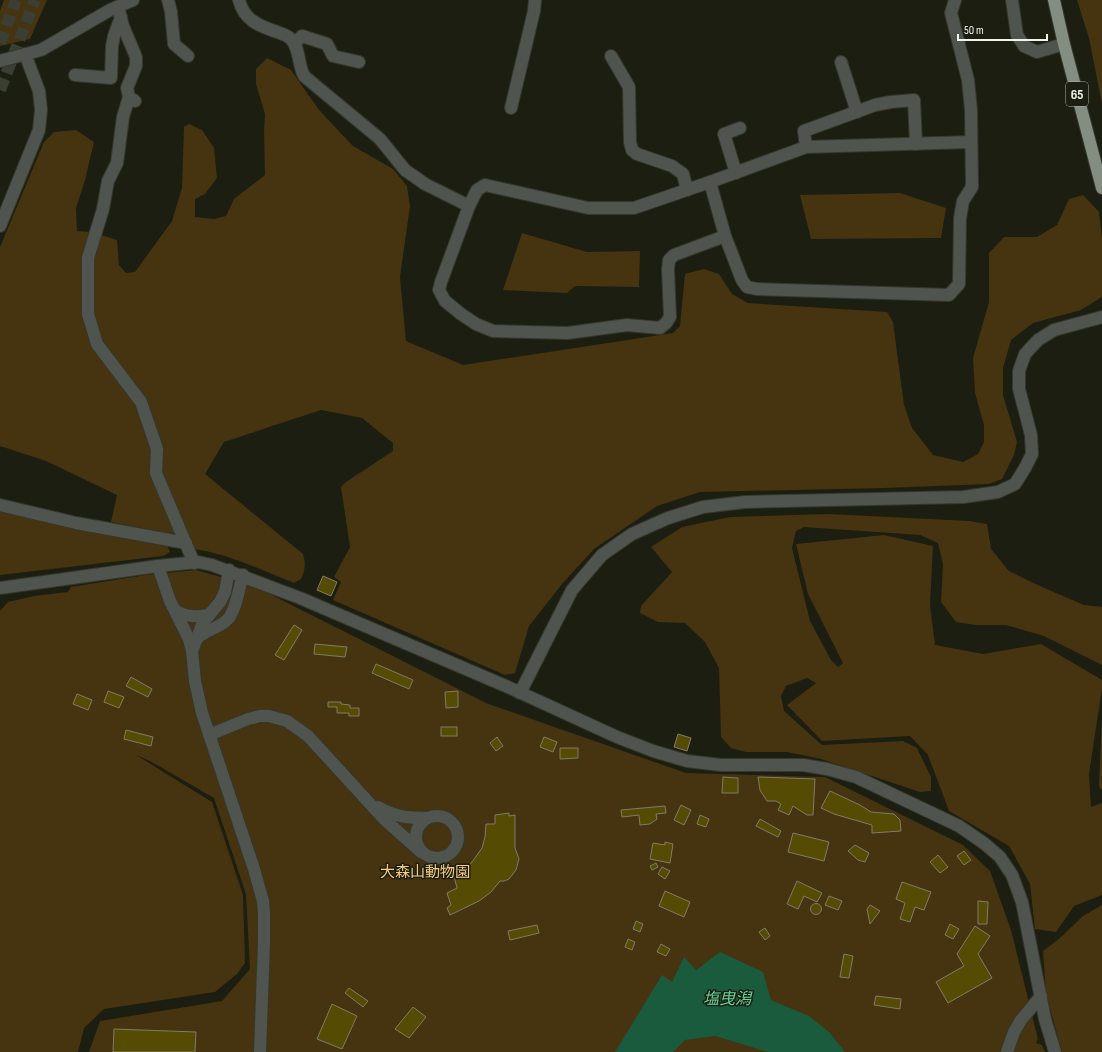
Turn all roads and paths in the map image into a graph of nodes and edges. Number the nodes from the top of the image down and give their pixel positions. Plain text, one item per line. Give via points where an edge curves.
1 (133, 0) edge
2 (168, 0) edge
3 (239, 0) edge
4 (535, 0) edge
5 (955, 0) edge
6 (1012, 0) edge
7 (1054, 0) edge
8 (120, 12) junction
9 (295, 43) junction
10 (1064, 44) junction
11 (25, 54) junction
12 (188, 56) dead end
13 (611, 56) dead end
14 (0, 61) edge
15 (359, 62) dead end
16 (841, 62) dead end
17 (75, 75) dead end
18 (511, 108) dead end
19 (857, 112) junction
20 (740, 128) dead end
21 (971, 142) junction
22 (916, 144) junction
23 (806, 147) junction
24 (736, 172) junction
25 (710, 182) junction
26 (1102, 188) edge
27 (687, 190) junction
28 (469, 206) junction
29 (0, 226) edge
30 (725, 236) junction
31 (1102, 317) edge
32 (0, 505) edge
33 (186, 544) junction
34 (194, 563) junction
35 (158, 566) junction
36 (228, 570) junction
37 (243, 576) junction
38 (0, 588) edge
39 (175, 610) junction
40 (209, 615) junction
41 (197, 638) junction
42 (192, 651) junction
43 (520, 693) junction
44 (209, 735) junction
45 (370, 803) junction
46 (427, 818) junction
47 (421, 852) junction
48 (1041, 996) junction
49 (260, 1052) edge
50 (1007, 1052) edge
51 (1055, 1052) edge

1 - 8 street
2 - 12 street via 174,44
3 - 9 street via 247,17 262,27 284,34
4 - 18 street
5 - 21 street via 952,13 968,80
6 - 10 street via 1017,35 1024,46 1037,52
7 - 10 main road, 65
8 - 11 street via 41,50
8 - 17 street via 112,46 111,78
8 - 33 street via 136,57 136,66 127,88 132,100 123,116 117,163 108,182 103,209 88,258 88,314 97,344 141,402 157,449 156,473
9 - 15 street via 302,36 327,44 333,56
9 - 28 street via 304,76 380,139 405,170 425,184
10 - 26 main road, 65
11 - 14 street
11 - 29 street via 39,92 39,130
13 - 27 street via 629,87 632,150 672,166 683,174
16 - 19 street
19 - 22 street via 875,105 914,100
19 - 23 street via 804,131
20 - 24 street via 724,134
21 - 22 street
21 - 30 street via 972,187 963,201 960,218 959,284 949,295 757,290 747,287 742,280
22 - 23 street
23 - 24 street
24 - 25 street
25 - 27 street
25 - 30 street
27 - 28 street via 634,208 588,208 485,185 476,190
28 - 30 street via 439,290 445,301 461,314 493,331 568,333 627,325 660,328 670,317 669,260 674,254
31 - 43 street via 1054,330 1038,340 1025,354 1019,371 1019,389 1031,435 1032,454 1015,484 998,492 963,497 745,502 703,507 668,518 632,534 602,555 582,578 572,590
32 - 33 street via 76,523
33 - 34 street
34 - 35 street
34 - 36 street via 212,564
35 - 38 street
35 - 39 street
36 - 37 street
36 - 40 street via 225,592
37 - 41 street via 228,619
37 - 43 street
39 - 40 street via 200,617
39 - 42 street
40 - 41 street
41 - 42 street
42 - 44 street via 198,697
43 - 48 street via 617,737 687,761 721,765 803,765 856,777 959,826 1000,857 1012,875 1022,902
44 - 45 street via 260,716 287,721 308,736
44 - 49 street via 263,901
45 - 46 street via 390,814
45 - 47 street
46 - 47 street via 418,826 416,832 415,839
46 - 47 street via 436,815 449,820 458,831 458,839 452,852 446,856 433,858
48 - 50 street via 1020,1020
48 - 51 street

